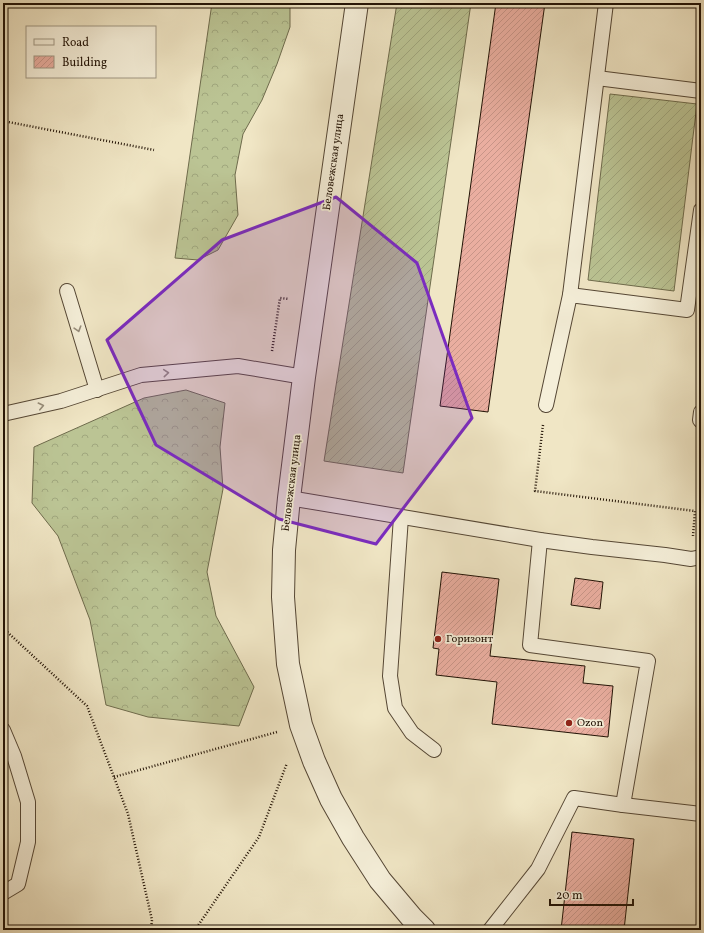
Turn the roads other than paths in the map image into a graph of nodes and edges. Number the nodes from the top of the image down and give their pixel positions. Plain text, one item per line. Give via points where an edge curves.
1 (357, 3) edge
2 (606, 3) edge
3 (597, 78) junction
4 (701, 91) edge
5 (701, 210) edge
6 (67, 291) dead end
7 (570, 294) junction
8 (304, 377) junction
9 (97, 390) junction
10 (546, 405) road end
11 (701, 412) edge
12 (3, 414) edge
13 (701, 421) edge
14 (290, 498) junction
15 (401, 517) junction
16 (540, 540) junction
17 (696, 558) edge
18 (3, 730) edge
19 (434, 750) dead end
20 (623, 805) junction
21 (701, 814) edge
22 (3, 893) edge
23 (424, 930) edge
24 (490, 930) edge

1 - 8 street, Беловежская улица
2 - 3 lane
3 - 4 lane
3 - 7 lane
5 - 7 lane via 688,310
6 -> 9 lane
7 - 10 lane
9 -> 8 lane via 141,375 238,366
8 - 14 street, Беловежская улица
12 -> 9 lane
11 - 13 lane
14 - 15 lane
14 - 23 street, Беловежская улица via 284,550 283,597 288,664 301,726 331,799 353,838 380,880
15 - 16 lane
15 - 19 lane via 390,676 394,708 412,733
16 - 17 lane
16 - 20 lane via 530,645 648,661
18 - 22 lane via 28,802 28,842 18,884
20 - 21 lane
20 - 24 lane via 574,798 538,869

